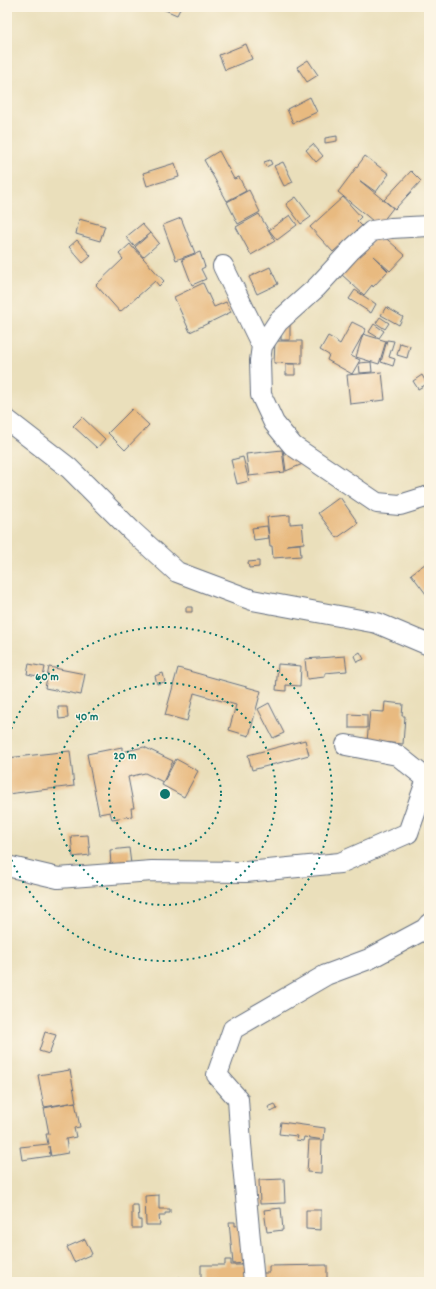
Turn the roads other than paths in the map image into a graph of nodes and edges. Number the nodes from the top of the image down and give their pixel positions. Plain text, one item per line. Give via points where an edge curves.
1 (429, 226) edge
2 (223, 266) dead end
3 (262, 346) junction
4 (7, 420) edge
5 (429, 496) edge
6 (429, 645) edge
7 (346, 745) dead end
8 (428, 778) edge
9 (7, 866) edge
10 (429, 924) edge
11 (254, 1282) edge

1 - 3 street via 372,231 278,322
2 - 3 street
3 - 5 street via 261,395 274,423 294,446 376,503 400,505
4 - 6 street via 69,468 177,572 252,600 377,622
7 - 8 street via 397,755
8 - 9 street via 408,833 340,863 246,872 152,871 58,878
10 - 11 street via 425,930 369,959 326,975 233,1028 217,1075 238,1099

